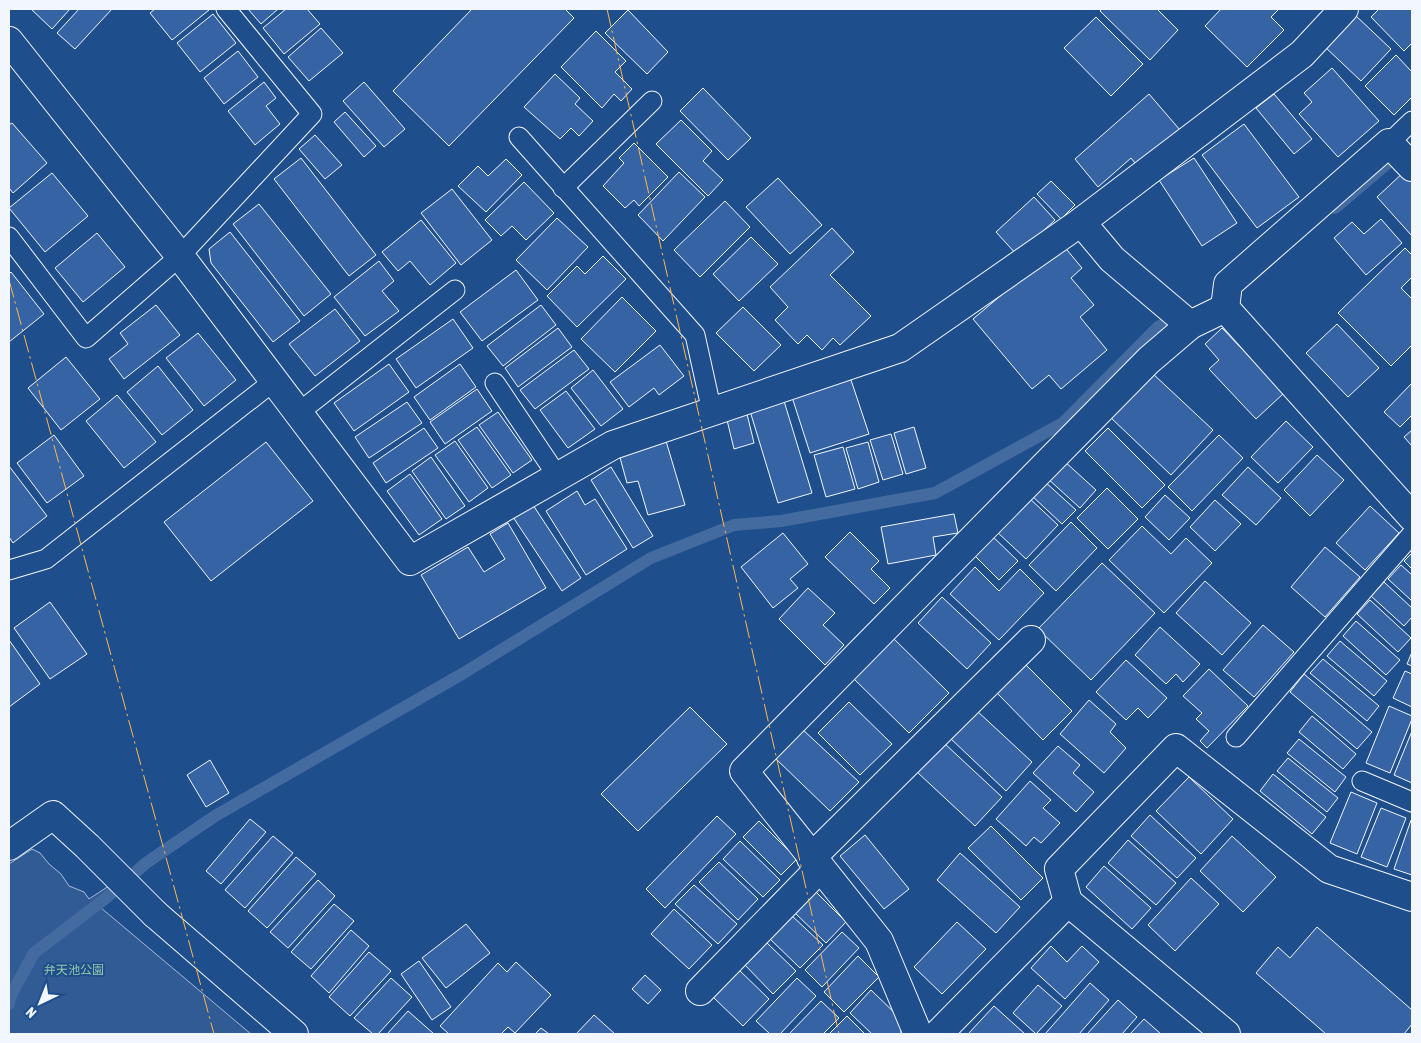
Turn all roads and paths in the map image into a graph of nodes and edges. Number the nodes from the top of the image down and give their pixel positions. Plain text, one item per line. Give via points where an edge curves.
1 (226, 9) edge
2 (1344, 9) edge
3 (9, 41) edge
4 (652, 102) dead end
5 (1412, 121) edge
6 (519, 137) dead end
7 (1389, 143) junction
8 (1412, 167) edge
9 (563, 188) junction
10 (1080, 222) junction
11 (9, 238) edge
12 (180, 256) junction
13 (455, 290) dead end
14 (1225, 308) junction
15 (1190, 325) junction
16 (274, 381) junction
17 (495, 382) dead end
18 (712, 412) junction
19 (298, 413) junction
20 (558, 477) junction
21 (1412, 517) edge
22 (1412, 534) edge
23 (9, 570) edge
24 (1031, 640) dead end
25 (1236, 738) dead end
26 (1362, 782) dead end
27 (1412, 802) edge
28 (9, 846) edge
29 (816, 863) junction
30 (1412, 897) edge
31 (1068, 902) junction
32 (700, 991) dead end
33 (294, 1034) edge
34 (918, 1034) edge
35 (938, 1034) edge
36 (1226, 1034) edge

1 - 12 lane via 312,114
2 - 10 street via 1302,54
3 - 12 street
4 - 9 lane
5 - 7 lane
6 - 9 lane
7 - 8 street
7 - 14 street via 1228,284
9 - 18 lane via 695,335
10 - 15 street via 1112,259
10 - 18 street via 900,348
11 - 12 lane via 86,338
12 - 16 street
13 - 19 lane
14 - 15 street
14 - 21 street
15 - 29 street via 1149,360 744,771
16 - 19 street
16 - 23 lane via 46,559
17 - 20 lane
18 - 20 street via 613,445
19 - 20 street via 410,561
22 - 25 lane
24 - 29 street
26 - 27 lane
28 - 33 street via 53,815 155,914
29 - 32 street
29 - 34 street via 879,941
30 - 31 street via 1329,869 1176,748 1058,869
31 - 35 street
31 - 36 street

